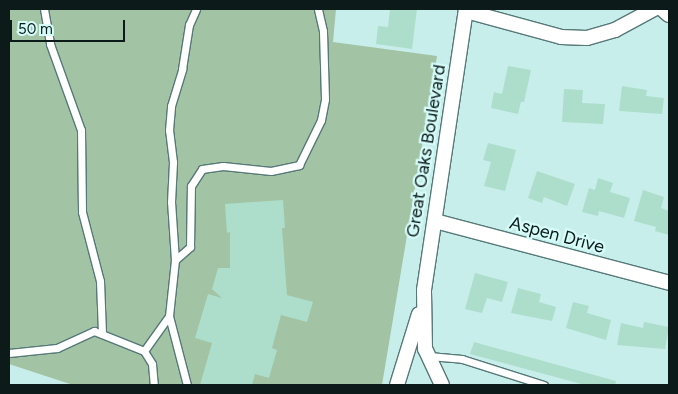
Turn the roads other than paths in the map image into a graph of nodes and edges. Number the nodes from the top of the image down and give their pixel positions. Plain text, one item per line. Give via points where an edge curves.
1 (44, 9) edge
2 (196, 9) edge
3 (318, 9) edge
4 (654, 9) edge
5 (662, 9) edge
6 (466, 10) edge
7 (669, 15) edge
8 (435, 221) junction
9 (175, 260) junction
10 (669, 283) edge
11 (424, 299) junction
12 (169, 316) junction
13 (102, 334) junction
14 (144, 351) junction
15 (9, 353) edge
16 (429, 356) junction
17 (154, 385) edge
18 (187, 385) edge
19 (397, 385) edge
20 (442, 385) edge
21 (544, 385) edge

1 - 13 lane via 50,44 81,130 82,212 100,281
2 - 9 lane via 189,25 182,70 171,106
3 - 9 lane via 323,31 325,99 307,151 299,165 287,168 246,170 223,166 202,169 191,186 190,247
4 - 6 street via 623,27 587,38 561,37
5 - 7 street
6 - 8 street, Great Oaks Boulevard
8 - 10 street, Aspen Drive
8 - 11 street, Great Oaks Boulevard
9 - 12 lane
11 - 16 street, Great Oaks Boulevard via 423,325
11 - 19 street, Great Oaks Boulevard
12 - 14 lane
12 - 18 lane
13 - 14 lane
13 - 15 lane via 94,331 57,348
14 - 17 lane via 152,364
16 - 20 street, Great Oaks Boulevard
16 - 21 lane via 462,359

